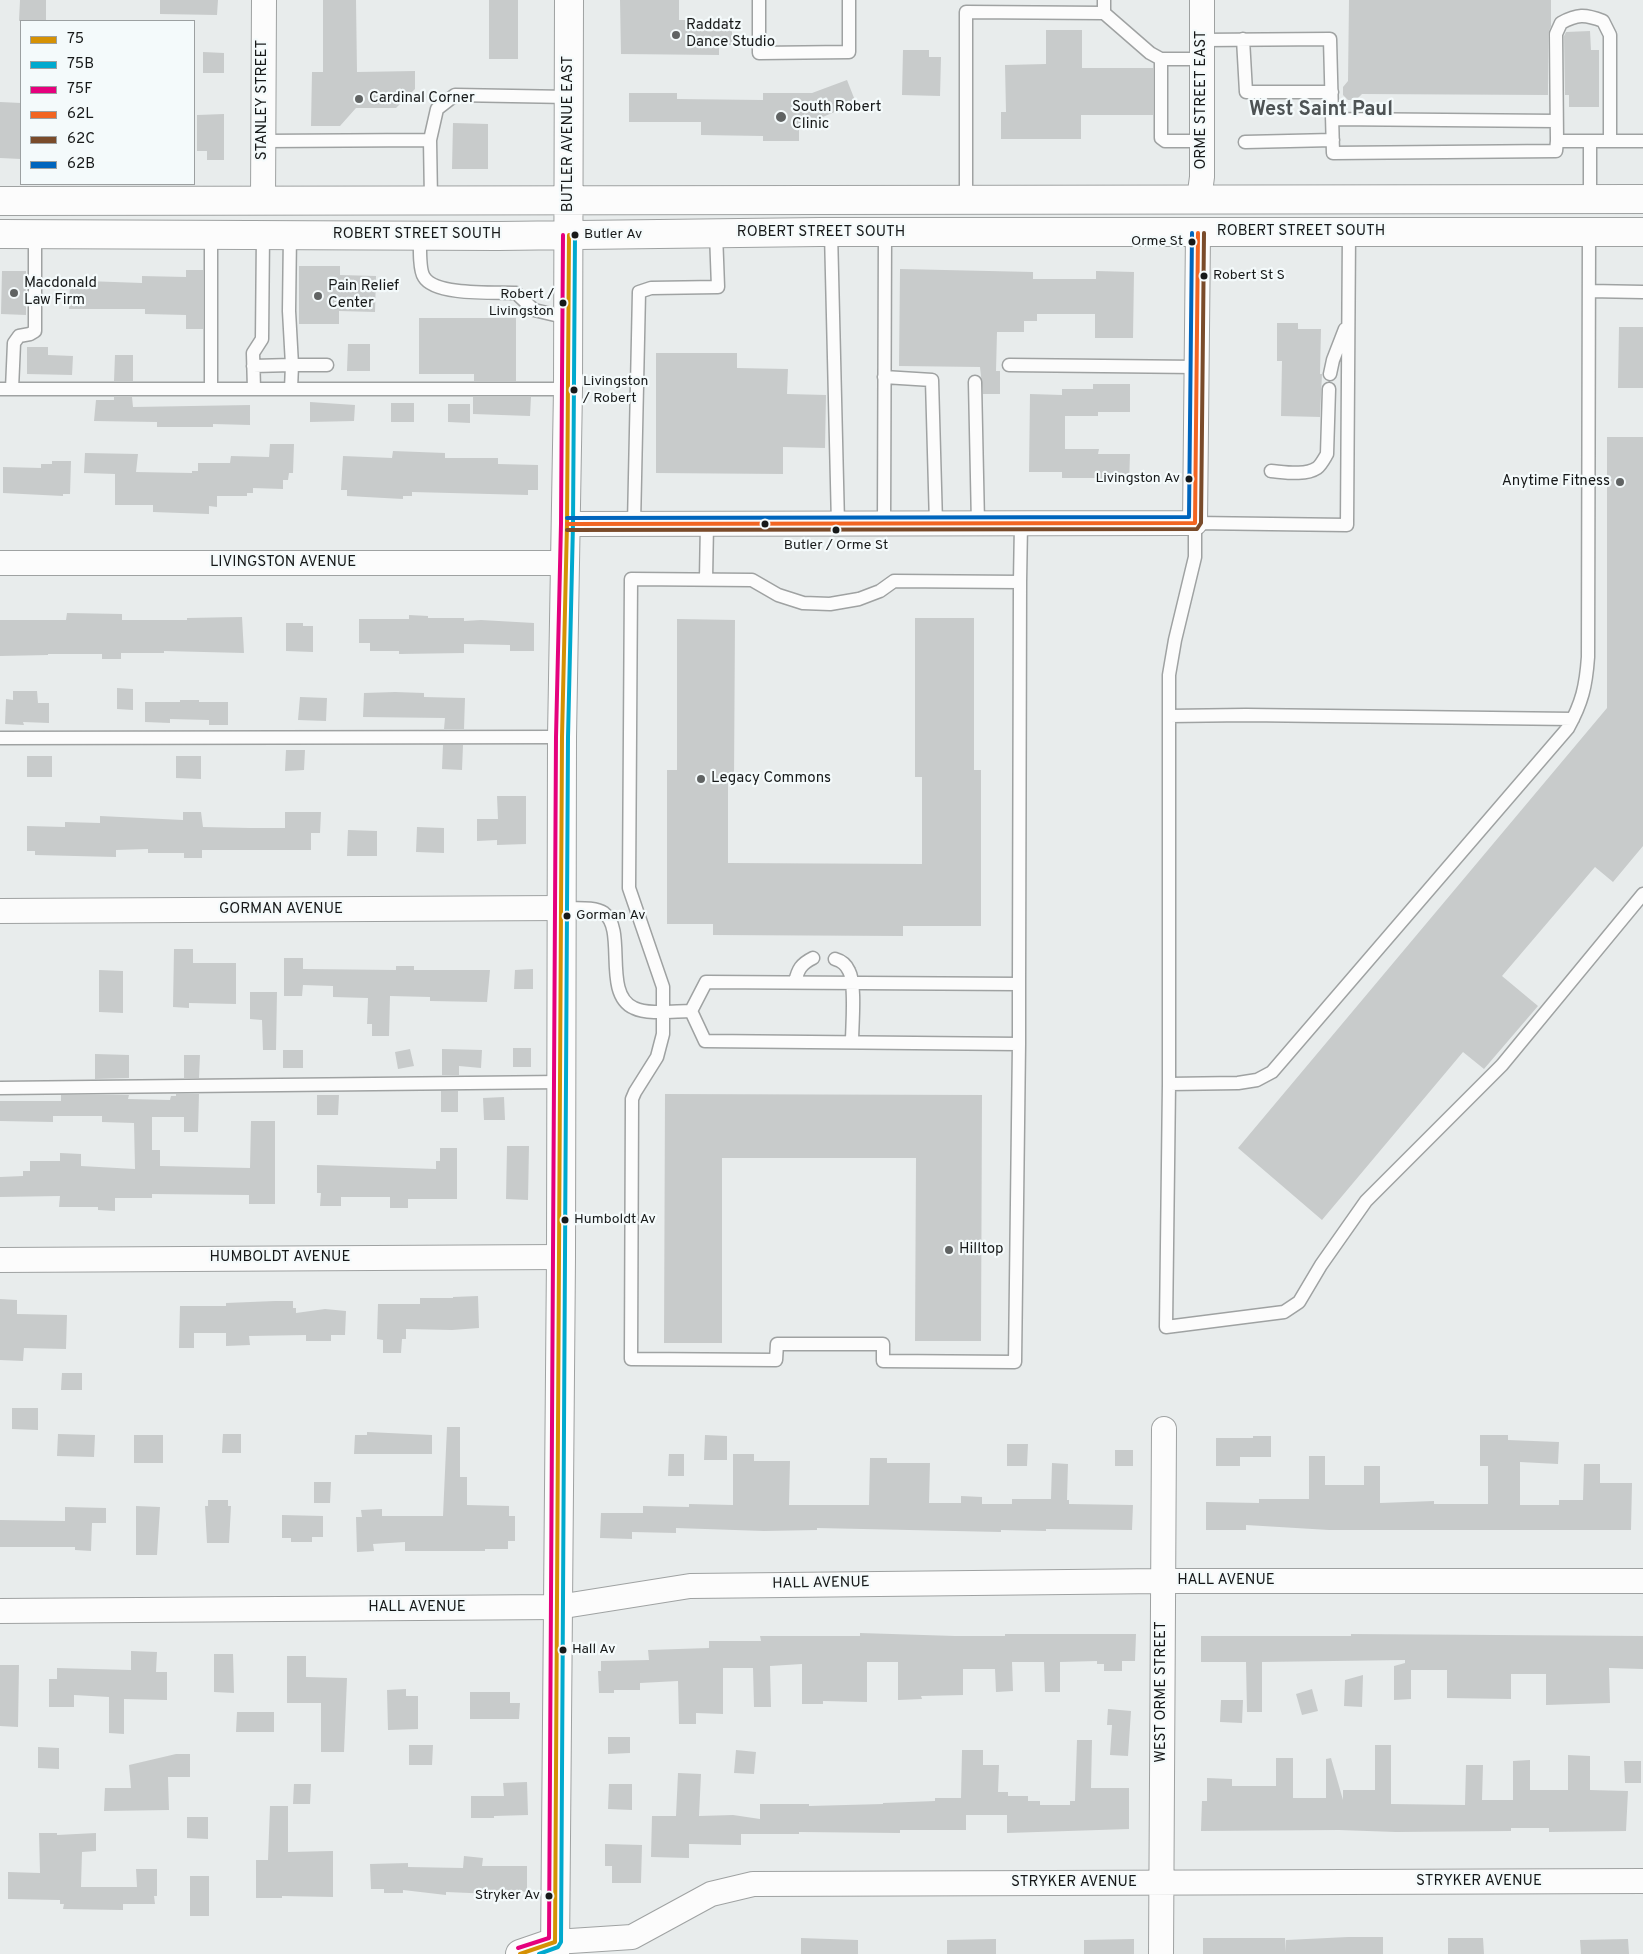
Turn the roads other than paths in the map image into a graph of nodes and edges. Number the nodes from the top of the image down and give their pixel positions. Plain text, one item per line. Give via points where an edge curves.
1 (264, 0) edge
2 (569, 0) edge
3 (758, 0) edge
4 (848, 0) edge
5 (1202, 0) edge
6 (966, 6) edge
7 (1104, 6) edge
8 (1243, 39) junction
9 (1202, 49) junction
10 (1161, 59) junction
11 (1332, 92) junction
12 (569, 97) junction
13 (1332, 119) junction
14 (1556, 121) junction
15 (430, 140) junction
16 (263, 142) junction
17 (1202, 142) junction
18 (1245, 142) dead end
19 (1590, 142) junction
20 (1610, 142) junction
21 (1643, 142) edge
22 (1333, 146) junction
23 (1557, 146) junction
24 (1643, 198) edge
25 (1199, 199) junction
26 (1239, 199) junction
27 (1590, 199) junction
28 (263, 200) junction
29 (431, 200) junction
30 (569, 200) junction
31 (966, 200) junction
32 (0, 201) edge
33 (831, 232) junction
34 (885, 232) junction
35 (1168, 232) junction
36 (1349, 232) junction
37 (1589, 232) junction
38 (1643, 232) edge
39 (716, 233) junction
40 (1198, 233) junction
41 (0, 234) edge
42 (35, 234) junction
43 (211, 234) junction
44 (263, 234) junction
45 (290, 234) junction
46 (569, 235) junction
47 (420, 236) junction
48 (1589, 291) junction
49 (1643, 292) edge
50 (568, 318) junction
51 (1348, 321) junction
52 (292, 365) junction
53 (327, 365) dead end
54 (1009, 365) dead end
55 (253, 366) junction
56 (1197, 366) junction
57 (1330, 374) dead end
58 (884, 377) junction
59 (975, 382) dead end
60 (6, 389) edge
61 (211, 389) junction
62 (254, 389) junction
63 (291, 389) junction
64 (568, 389) junction
65 (1329, 389) dead end
66 (1271, 472) dead end
67 (1195, 523) junction
68 (567, 524) junction
69 (634, 524) junction
70 (707, 524) junction
71 (838, 524) junction
72 (884, 524) junction
73 (936, 524) junction
74 (978, 524) junction
75 (1021, 524) junction
76 (0, 563) edge
77 (565, 563) junction
78 (706, 579) junction
79 (1020, 582) junction
80 (1169, 716) junction
81 (1573, 719) junction
82 (562, 737) junction
83 (0, 738) edge
84 (1643, 894) edge
85 (562, 908) junction
86 (0, 911) edge
87 (813, 958) dead end
88 (835, 959) dead end
89 (795, 982) junction
90 (852, 983) junction
91 (1019, 984) junction
92 (663, 1011) junction
93 (692, 1011) junction
94 (852, 1042) junction
95 (1019, 1044) junction
96 (561, 1082) junction
97 (1169, 1084) junction
98 (0, 1088) edge
99 (561, 1257) junction
100 (0, 1260) edge
101 (1164, 1429) dead end
102 (1162, 1581) junction
103 (1643, 1581) edge
104 (558, 1607) junction
105 (0, 1611) edge
106 (1643, 1881) edge
107 (1161, 1884) junction
108 (555, 1948) edge
109 (520, 1954) edge
110 (1161, 1954) edge

1 - 16 street, STANLEY STREET
2 - 12 main road, BUTLER AVENUE EAST
3 - 4 lane via 759,53 848,52
5 - 9 street, ORME STREET EAST
6 - 7 lane
6 - 31 lane
7 - 10 lane via 1150,53
8 - 9 lane
8 - 11 lane via 1246,92
8 - 11 lane via 1330,39
9 - 10 lane
9 - 17 street, ORME STREET EAST
10 - 17 lane via 1161,138 1165,141
11 - 13 lane
12 - 15 lane via 455,95 437,109
12 - 30 main road, BUTLER AVENUE EAST
13 - 14 lane
13 - 22 lane
14 - 20 lane via 1556,34 1561,23 1573,16 1589,16 1603,21 1610,35
14 - 23 lane
15 - 16 lane
15 - 29 lane
16 - 28 street, STANLEY STREET
17 - 25 street, ORME STREET EAST
18 - 22 lane
19 - 20 lane
19 - 23 lane
19 - 27 lane
20 - 21 lane
22 - 23 lane
24 - 27 main road
25 - 26 main road
25 - 31 main road
25 - 35 main road via 1193,210
26 - 27 main road
26 - 40 main road via 1209,218
28 - 29 main road
28 - 32 main road
29 - 30 main road
30 - 31 main road
30 - 46 main road, BUTLER AVENUE EAST
33 - 34 main road, ROBERT STREET SOUTH
33 - 39 main road, ROBERT STREET SOUTH
33 - 71 lane
34 - 35 main road, ROBERT STREET SOUTH
34 - 58 lane
35 - 40 main road, ROBERT STREET SOUTH
36 - 37 main road, ROBERT STREET SOUTH
36 - 40 main road, ROBERT STREET SOUTH
36 - 51 lane
37 - 38 main road, ROBERT STREET SOUTH
37 - 48 lane
39 - 46 main road, ROBERT STREET SOUTH
39 - 69 lane via 718,287 651,288 639,292
40 - 56 street
41 - 42 main road, ROBERT STREET SOUTH
42 - 43 main road, ROBERT STREET SOUTH
42 - 60 lane via 35,331 19,336 14,342
43 - 44 main road, ROBERT STREET SOUTH
43 - 61 lane
44 - 45 main road, ROBERT STREET SOUTH
44 - 55 lane via 262,339 253,353
45 - 47 main road, ROBERT STREET SOUTH
45 - 52 lane
46 - 47 main road, ROBERT STREET SOUTH
46 - 50 main road, BUTLER AVENUE EAST
47 - 50 lane via 423,276 431,285 460,291 516,293 534,310
48 - 49 lane
48 - 81 lane via 1588,657 1586,686
50 - 64 main road, BUTLER AVENUE EAST
51 - 57 lane
51 - 67 lane via 1347,525
52 - 53 lane
52 - 55 lane
52 - 63 lane
54 - 56 lane
55 - 62 lane
56 - 67 street
58 - 72 lane
58 - 73 lane via 932,380
59 - 74 lane
60 - 61 lane
61 - 62 lane
62 - 63 lane
63 - 64 lane
64 - 68 main road, BUTLER AVENUE EAST
65 - 66 lane via 1327,454 1323,462 1305,472
67 - 75 street
67 - 80 lane via 1195,557 1169,675
68 - 69 street
68 - 77 main road, BUTLER AVENUE EAST
69 - 70 street
70 - 71 street
70 - 78 lane
71 - 72 street
72 - 73 street
73 - 74 street
74 - 75 street
75 - 79 lane
76 - 77 street, LIVINGSTON AVENUE
77 - 82 main road, BUTLER AVENUE EAST
78 - 79 lane via 752,580 778,595 803,603 830,604 859,600 894,581
78 - 92 lane via 631,580 629,888 663,988
79 - 91 lane
80 - 81 lane
80 - 97 lane
81 - 97 lane via 1272,1072 1257,1080 1238,1083
82 - 83 lane
82 - 85 main road, BUTLER AVENUE EAST
84 - 97 lane via 1502,1065 1366,1201 1299,1302 1284,1312 1166,1327
85 - 86 street, GORMAN AVENUE
85 - 92 lane via 605,913 612,925 618,988 623,1001 639,1010
85 - 96 main road, BUTLER AVENUE EAST
87 - 89 lane via 803,963
88 - 90 lane via 844,962
89 - 90 lane
89 - 93 lane via 706,982
90 - 91 lane
90 - 94 lane
91 - 95 lane
92 - 93 lane
92 - 95 lane via 663,1034 657,1057 632,1099 631,1359 776,1360 776,1344 883,1344 883,1362 1015,1362
93 - 94 lane via 705,1041
94 - 95 lane
96 - 98 lane
96 - 99 main road, BUTLER AVENUE EAST
99 - 100 street, HUMBOLDT AVENUE
99 - 104 main road, BUTLER AVENUE EAST
101 - 102 street, WEST ORME STREET
102 - 103 street, HALL AVENUE
102 - 104 street, HALL AVENUE via 690,1586
102 - 107 street, WEST ORME STREET
104 - 105 street, HALL AVENUE
104 - 108 main road, BUTLER AVENUE EAST
106 - 107 street, STRYKER AVENUE
107 - 108 street, STRYKER AVENUE via 753,1884 711,1894 632,1937
107 - 110 street, WEST ORME STREET
108 - 109 main road, STRYKER AVENUE

